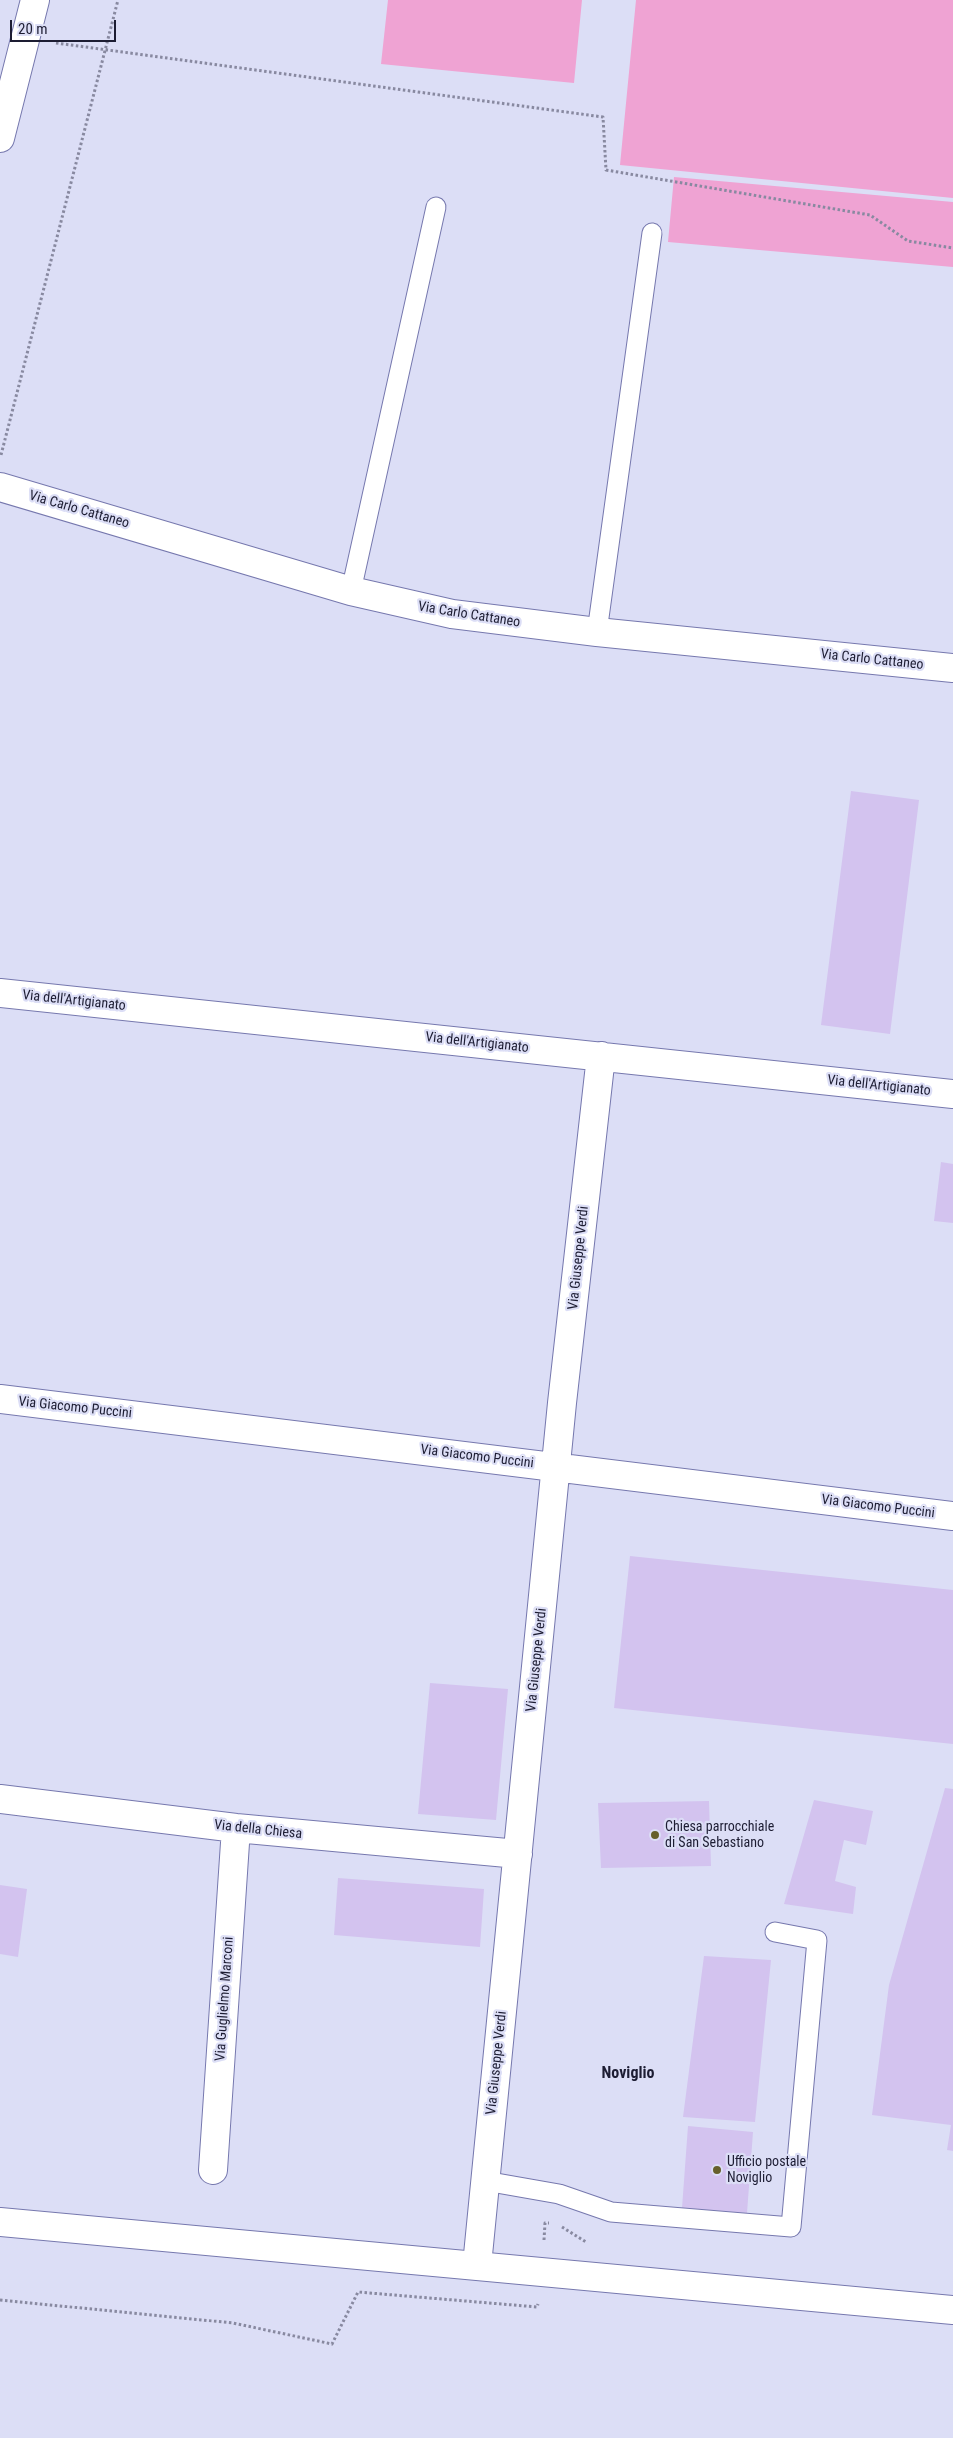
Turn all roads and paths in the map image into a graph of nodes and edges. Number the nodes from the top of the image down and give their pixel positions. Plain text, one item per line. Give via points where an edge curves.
1 (35, 0) edge
2 (118, 0) edge
3 (25, 38) junction
4 (105, 50) junction
5 (0, 138) edge
6 (436, 207) dead end
7 (652, 233) dead end
8 (953, 248) edge
9 (0, 460) edge
10 (0, 487) edge
11 (351, 591) junction
12 (597, 632) junction
13 (953, 668) edge
14 (0, 993) edge
15 (602, 1056) junction
16 (953, 1094) edge
17 (0, 1399) edge
18 (556, 1468) junction
19 (953, 1516) edge
20 (0, 1800) edge
21 (236, 1828) junction
22 (518, 1854) junction
23 (775, 1932) dead end
24 (213, 2170) dead end
25 (485, 2181) junction
26 (0, 2222) edge
27 (477, 2265) junction
28 (953, 2310) edge

1 - 3 street
2 - 4 path
3 - 4 path
3 - 5 street
4 - 8 path via 603,117 606,170 870,215 908,241
4 - 9 path
6 - 11 lane
7 - 12 lane
10 - 11 street, Via Carlo Cattaneo
11 - 12 street, Via Carlo Cattaneo via 452,614
12 - 13 street, Via Carlo Cattaneo
14 - 15 street, Via dell'Artigianato
15 - 16 street, Via dell'Artigianato
15 - 18 street, Via Giuseppe Verdi
17 - 18 street, Via Giacomo Puccini
18 - 19 street, Via Giacomo Puccini
18 - 22 street, Via Giuseppe Verdi
20 - 21 street, Via della Chiesa
21 - 22 street, Via della Chiesa
21 - 24 street, Via Guglielmo Marconi
22 - 25 street, Via Giuseppe Verdi
23 - 25 lane via 817,1940 791,2227 611,2212 559,2194
25 - 27 street, Via Giuseppe Verdi
26 - 27 street
27 - 28 street

